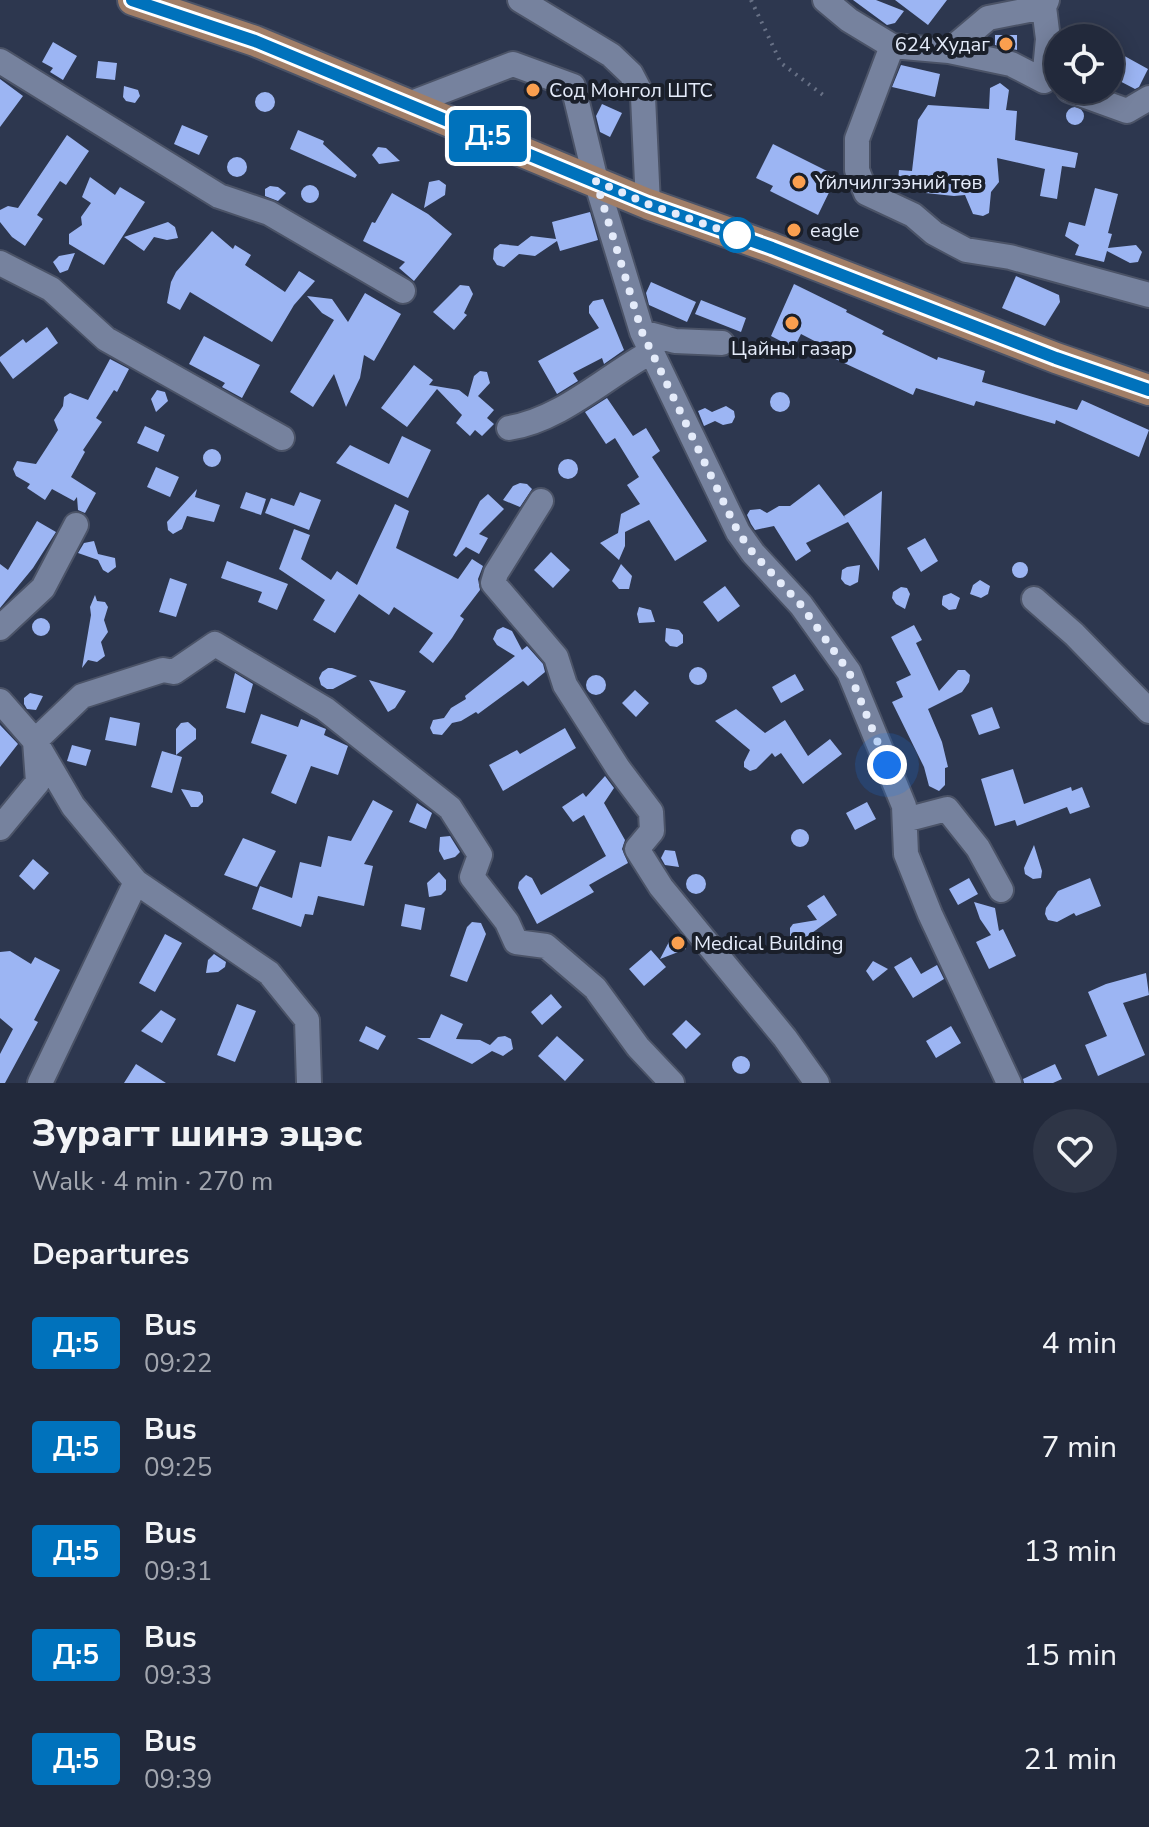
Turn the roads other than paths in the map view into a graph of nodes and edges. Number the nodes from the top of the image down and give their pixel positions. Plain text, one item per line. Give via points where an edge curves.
1 (133, 0) edge
2 (520, 0) edge
3 (825, 0) edge
4 (1045, 4) edge
5 (989, 9) edge
6 (1047, 24) edge
7 (892, 46) junction
8 (949, 51) junction
9 (0, 61) edge
10 (1044, 80) edge
11 (1149, 98) edge
12 (409, 104) junction
13 (1108, 104) edge
14 (596, 181) junction
15 (648, 204) junction
16 (0, 263) edge
17 (403, 291) dead end
18 (1149, 295) edge
19 (647, 342) junction
20 (722, 343) dead end
21 (1149, 390) edge
22 (509, 428) dead end
23 (282, 438) dead end
24 (541, 501) dead end
25 (76, 525) dead end
26 (1034, 599) dead end
27 (0, 628) edge
28 (0, 701) edge
29 (1149, 711) edge
30 (35, 741) junction
31 (905, 820) junction
32 (0, 828) edge
33 (136, 882) junction
34 (1001, 890) dead end
35 (40, 1083) edge
36 (309, 1083) edge
37 (672, 1083) edge
38 (817, 1083) edge
39 (1009, 1083) edge

1 - 12 main road via 255,41
2 - 15 street via 611,55 631,74 643,97
3 - 7 street
4 - 5 street
4 - 6 street
5 - 8 street
7 - 8 street
7 - 18 street via 857,139 857,170 866,193 913,215 966,250
8 - 10 street via 1011,64
9 - 17 street via 219,196 269,213
11 - 13 street via 1127,111
12 - 14 main road
12 - 14 street via 513,64 573,86
14 - 15 main road
14 - 19 street
15 - 21 main road
16 - 23 street via 51,289 106,339
19 - 20 street
19 - 22 street via 552,414
19 - 31 street via 738,532 801,605 849,672 904,806
24 - 38 street via 493,583 556,657 565,685 651,812 652,831 637,849 641,857
25 - 27 street via 43,588
26 - 29 street
28 - 30 street
30 - 32 street via 38,782
30 - 33 street via 73,806
30 - 37 street via 82,696 163,670 174,672 215,644 325,709 450,808 480,855 472,877 516,942 546,946 595,988
31 - 34 street via 947,809 978,848
31 - 39 street via 906,854
33 - 35 street
33 - 36 street via 269,973 307,1020

